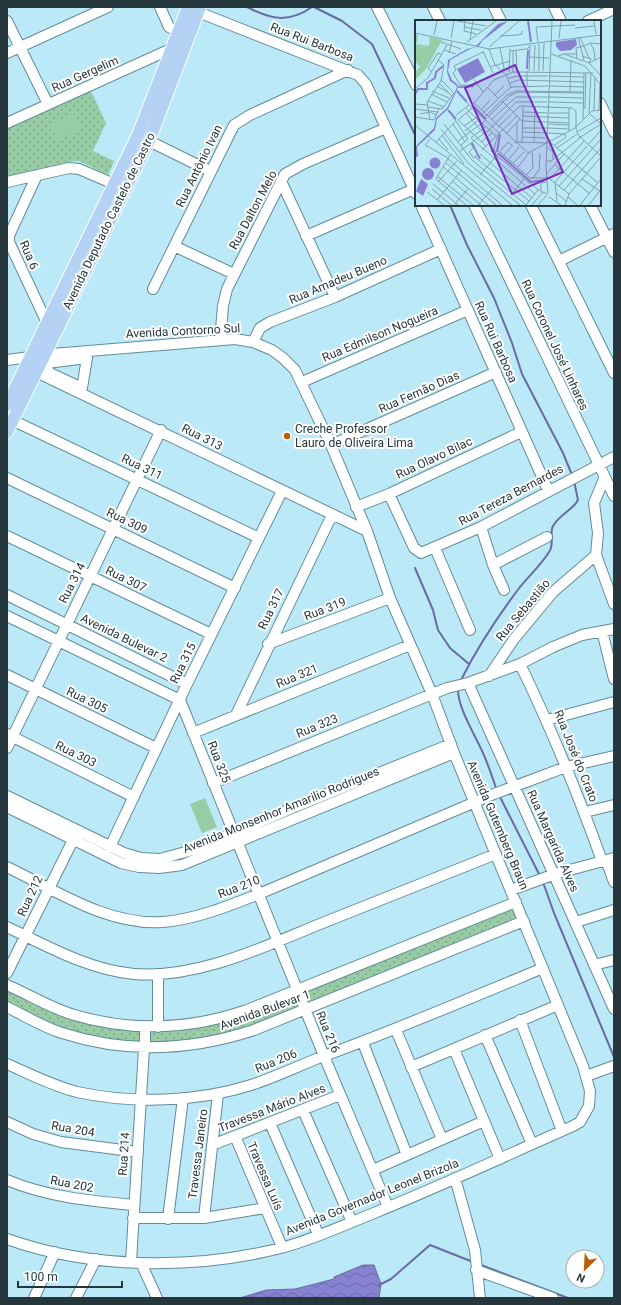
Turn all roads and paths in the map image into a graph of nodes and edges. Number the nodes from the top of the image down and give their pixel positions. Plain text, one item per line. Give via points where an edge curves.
1 (108, 7) edge
2 (160, 7) edge
3 (377, 7) edge
4 (433, 7) edge
5 (494, 7) edge
6 (554, 7) edge
7 (195, 9) edge
8 (613, 9) edge
9 (440, 20) edge
10 (500, 20) edge
11 (560, 20) edge
12 (590, 20) edge
13 (7, 21) edge
14 (184, 35) junction
15 (20, 47) junction
16 (173, 48) junction
17 (7, 53) edge
18 (348, 70) junction
19 (415, 83) edge
20 (48, 104) junction
21 (601, 105) edge
22 (7, 124) edge
23 (386, 128) junction
24 (614, 132) edge
25 (148, 141) junction
26 (210, 171) junction
27 (37, 175) junction
28 (281, 181) junction
29 (7, 182) edge
30 (114, 184) junction
31 (415, 192) edge
32 (421, 206) edge
33 (474, 206) edge
34 (531, 206) edge
35 (591, 206) edge
36 (610, 235) edge
37 (306, 236) junction
38 (174, 246) junction
39 (441, 249) junction
40 (614, 252) edge
41 (558, 261) junction
42 (234, 274) junction
43 (153, 289) dead end
44 (335, 297) junction
45 (468, 310) junction
46 (47, 323) junction
47 (220, 340) junction
48 (254, 342) junction
49 (44, 355) junction
50 (7, 360) edge
51 (31, 365) junction
52 (496, 372) junction
53 (614, 373) edge
54 (302, 382) junction
55 (7, 405) edge
56 (12, 420) junction
57 (161, 430) junction
58 (7, 432) edge
59 (521, 432) junction
60 (331, 445) junction
61 (614, 457) edge
62 (597, 465) junction
63 (7, 478) edge
64 (604, 479) junction
65 (138, 480) junction
66 (548, 490) junction
67 (282, 491) junction
68 (389, 494) junction
69 (614, 496) edge
70 (356, 507) junction
71 (332, 515) junction
72 (481, 527) junction
73 (113, 528) junction
74 (367, 531) junction
75 (7, 536) edge
76 (546, 537) dead end
77 (259, 538) junction
78 (435, 548) junction
79 (596, 555) junction
80 (493, 566) junction
81 (90, 576) junction
82 (235, 588) junction
83 (504, 590) dead end
84 (7, 595) edge
85 (390, 598) junction
86 (614, 604) edge
87 (7, 616) edge
88 (66, 624) junction
89 (614, 629) edge
90 (470, 630) dead end
91 (602, 631) junction
92 (212, 634) junction
93 (58, 640) junction
94 (268, 644) junction
95 (410, 645) junction
96 (520, 664) junction
97 (612, 665) edge
98 (7, 675) edge
99 (489, 676) junction
100 (614, 679) edge
101 (468, 683) junction
102 (187, 684) junction
103 (35, 689) junction
104 (432, 694) junction
105 (180, 700) junction
106 (614, 702) edge
107 (236, 715) junction
108 (547, 720) junction
109 (193, 733) junction
110 (10, 735) edge
111 (7, 748) edge
112 (156, 748) junction
113 (452, 749) junction
114 (614, 756) edge
115 (566, 767) junction
116 (213, 783) junction
117 (514, 786) junction
118 (7, 796) edge
119 (134, 797) junction
120 (475, 803) junction
121 (614, 805) edge
122 (7, 807) edge
123 (585, 812) junction
124 (75, 835) junction
125 (236, 839) junction
126 (110, 847) junction
127 (496, 854) junction
128 (607, 860) edge
129 (7, 867) edge
130 (555, 874) junction
131 (614, 882) edge
132 (48, 887) junction
133 (511, 890) junction
134 (259, 894) junction
135 (516, 902) junction
136 (614, 910) edge
137 (524, 921) junction
138 (576, 922) junction
139 (7, 927) edge
140 (26, 936) junction
141 (278, 940) junction
142 (614, 960) edge
143 (594, 965) junction
144 (543, 968) junction
145 (7, 973) edge
146 (158, 974) junction
147 (7, 985) edge
148 (297, 990) junction
149 (558, 1004) junction
150 (7, 1007) edge
151 (614, 1009) edge
152 (305, 1010) junction
153 (520, 1020) junction
154 (145, 1027) junction
155 (158, 1027) junction
156 (396, 1030) junction
157 (485, 1035) junction
158 (363, 1043) junction
159 (144, 1048) junction
160 (454, 1049) junction
161 (324, 1056) junction
162 (7, 1064) edge
163 (614, 1066) edge
164 (411, 1067) junction
165 (586, 1076) junction
166 (218, 1094) junction
167 (340, 1095) junction
168 (183, 1098) junction
169 (141, 1099) junction
170 (303, 1110) junction
171 (484, 1121) junction
172 (7, 1122) edge
173 (270, 1123) junction
174 (573, 1126) joint
175 (562, 1131) junction
176 (235, 1136) junction
177 (442, 1139) junction
178 (532, 1144) junction
179 (212, 1145) junction
180 (138, 1152) junction
181 (407, 1154) junction
182 (500, 1159) junction
183 (373, 1170) junction
184 (455, 1178) junction
185 (7, 1180) edge
186 (134, 1205) junction
187 (388, 1207) junction
188 (265, 1208) junction
189 (133, 1218) junction
190 (204, 1218) junction
191 (168, 1219) junction
192 (352, 1222) junction
193 (318, 1234) junction
194 (9, 1239) edge
195 (282, 1248) junction
196 (7, 1250) edge
197 (55, 1252) junction
198 (96, 1259) junction
199 (136, 1263) junction
200 (476, 1270) junction
201 (522, 1286) junction
202 (34, 1298) edge
203 (76, 1298) edge
204 (157, 1298) edge
205 (480, 1298) edge
206 (526, 1298) edge
207 (553, 1298) edge

1 - 15 street
2 - 14 street via 169,27
3 - 19 street
4 - 9 street
5 - 10 street
6 - 11 street
7 - 14 main road, Avenida Deputado Castelo de Castro
7 - 18 street, Rua Rui Barbosa
8 - 12 street
13 - 15 street
14 - 16 main road, Avenida Deputado Castelo de Castro
14 - 25 main road, Avenida Deputado Castelo de Castro
15 - 17 street
15 - 20 street
16 - 20 street, Rua Gergelim
16 - 30 main road, Avenida Deputado Castelo de Castro via 138,135
18 - 23 street, Rua Rui Barbosa via 358,75 366,84
18 - 26 street, Rua Antônio Ivan via 238,122
20 - 22 street, Rua Gergelim
21 - 24 street
23 - 28 street, Rua Dalton Melo via 292,169
23 - 31 street, Rua Rui Barbosa
25 - 26 street
25 - 49 main road, Avenida Deputado Castelo de Castro
26 - 38 street, Rua Antônio Ivan
27 - 29 street
27 - 30 street via 69,168 79,169
27 - 46 street, Rua 6 via 11,231 9,242
28 - 37 street
28 - 42 street, Rua Dalton Melo
30 - 46 main road, Avenida Deputado Castelo de Castro
31 - 37 street
32 - 39 street, Rua Rui Barbosa
33 - 62 street, Rua Coronel José Linhares
34 - 41 street
35 - 36 street
36 - 40 street
36 - 41 street
37 - 44 street
38 - 42 street
38 - 43 street, Rua Antônio Ivan
39 - 44 street, Rua Amadeu Bueno
39 - 45 street, Rua Rui Barbosa
41 - 53 street
42 - 47 street, Rua Dalton Melo via 224,299
44 - 48 street, Rua Amadeu Bueno via 265,324 260,328
45 - 52 street, Rua Rui Barbosa
45 - 54 street, Rua Edmilson Nogueira
46 - 51 main road, Avenida Deputado Castelo de Castro
47 - 48 street, Avenida Contorno Sul
47 - 49 street, Avenida Contorno Sul
48 - 54 street, Avenida Contorno Sul via 283,358
49 - 51 main road, Avenida Deputado Castelo de Castro
50 - 51 street
51 - 55 main road, Avenida Deputado Castelo de Castro
51 - 56 main road, Avenida Deputado Castelo de Castro
51 - 57 street, Rua 313
52 - 59 street, Rua Rui Barbosa
52 - 60 street, Rua Fernão Dias
54 - 60 street, Avenida Contorno Sul
56 - 58 main road, Avenida Deputado Castelo de Castro
56 - 65 street, Rua 311
57 - 65 street, Rua 314
57 - 67 street, Rua 313
59 - 66 street, Rua Rui Barbosa
59 - 68 street, Rua Olavo Bilac
60 - 70 street, Avenida Contorno Sul
61 - 62 street, Rua Tereza Bernardes
62 - 64 street, Rua Coronel José Linhares
62 - 66 street, Rua Tereza Bernardes
63 - 73 street, Rua 309
64 - 69 street, Rua Coronel José Linhares
64 - 79 street via 594,503 598,533
65 - 73 street, Rua 314
65 - 77 street, Rua 311
66 - 72 street, Rua Tereza Bernardes
67 - 71 street, Rua 313
67 - 77 street, Rua 315
68 - 70 street, Rua Olavo Bilac
68 - 78 street, Rua Tereza Bernardes via 418,553
70 - 74 street, Avenida Contorno Sul
71 - 74 street, Rua 313
71 - 94 street, Rua 317
72 - 78 street, Rua Tereza Bernardes
72 - 80 street
73 - 81 street, Rua 314
73 - 82 street, Rua 309
74 - 85 street, Avenida Gutemberg Braun
75 - 81 street, Rua 307
76 - 80 street
77 - 82 street, Rua 315
78 - 90 street
79 - 86 street
79 - 99 street, Rua Sebastião via 553,592 514,639
80 - 83 street
81 - 88 street, Rua 314
81 - 92 street, Rua 307
82 - 92 street, Rua 315
84 - 88 street, Avenida Bulevar 2
85 - 94 street, Rua 319
85 - 95 street, Avenida Gutemberg Braun
87 - 93 street
88 - 93 street, Rua 314
88 - 102 street, Avenida Bulevar 2
89 - 91 street, Rua 323
91 - 96 street, Rua 323 via 568,640
91 - 97 street
92 - 102 street, Rua 315
93 - 103 street, Rua 314
93 - 105 street
94 - 107 street, Rua 317
95 - 104 street, Avenida Gutemberg Braun
95 - 107 street, Rua 321
96 - 99 street, Rua 323
96 - 108 street, Rua José do Crato
97 - 100 street
98 - 103 street, Rua 305
99 - 101 street, Rua 323
101 - 104 street, Rua 323
101 - 117 street, Rua Margarida Alves
102 - 105 street, Rua 315
103 - 110 street, Rua 314
103 - 112 street, Rua 305
104 - 113 street, Avenida Gutemberg Braun
104 - 116 street, Rua 323
105 - 109 street, Rua 325
105 - 112 street, Rua 315
106 - 108 street
107 - 109 street, Rua 321
108 - 115 street, Rua José do Crato
109 - 116 street, Rua 325
110 - 111 street, Rua 314
110 - 119 street, Rua 303
112 - 119 street, Rua 315
113 - 120 street, Avenida Gutemberg Braun
113 - 125 street, Avenida Monsenhor Amarilio Rodrigues
114 - 115 street, Rua 210
115 - 117 street, Rua 210
115 - 123 street, Rua José do Crato
116 - 125 street, Rua 325
117 - 120 street, Rua 210
117 - 130 street, Rua Margarida Alves
118 - 124 street, Avenida Monsenhor Amarilio Rodrigues
119 - 126 street, Rua 315
120 - 127 street, Avenida Gutemberg Braun
120 - 134 street, Rua 210
121 - 123 street
122 - 124 street, Avenida Monsenhor Amarilio Rodrigues
123 - 128 street, Rua José do Crato
124 - 125 street, Avenida Monsenhor Amarilio Rodrigues via 121,863 159,868 182,865
124 - 126 street, Avenida Monsenhor Amarilio Rodrigues
124 - 132 street, Rua 212
125 - 126 street, Avenida Monsenhor Amarilio Rodrigues via 160,859 141,858
125 - 134 street, Rua 216
127 - 133 street, Avenida Gutemberg Braun
127 - 141 street
128 - 130 street
128 - 131 street, Rua José do Crato
129 - 132 street, Rua 210
130 - 133 street
130 - 138 street, Rua Margarida Alves
132 - 134 street, Rua 210 via 101,911 129,919 162,922 198,915
132 - 140 street, Rua 212
133 - 135 street, Avenida Gutemberg Braun
134 - 141 street, Rua 216
135 - 137 street, Avenida Gutemberg Braun
135 - 148 street, Avenida Bulevar 1
136 - 138 street
137 - 144 street, Avenida Gutemberg Braun
137 - 152 street, Avenida Bulevar 1
138 - 143 street, Rua Margarida Alves
139 - 140 street
140 - 145 street, Rua 212
140 - 146 street via 59,952 111,970 133,974
141 - 146 street via 200,969
141 - 148 street, Rua 216
142 - 143 street
143 - 151 street, Rua Margarida Alves
144 - 149 street, Avenida Gutemberg Braun
144 - 156 street, Rua 206
146 - 155 street
147 - 154 street, Avenida Bulevar 1 via 70,1013 107,1023
148 - 152 street, Rua 216
148 - 155 street, Avenida Bulevar 1 via 220,1019
149 - 153 street
149 - 165 street, Avenida Gutemberg Braun
150 - 159 street, Avenida Bulevar 1 via 62,1033 109,1044
152 - 159 street, Avenida Bulevar 1 via 224,1040 188,1046
152 - 161 street, Rua 216
153 - 157 street
153 - 175 street
154 - 155 street, Avenida Bulevar 1
154 - 159 street, Rua 214
156 - 158 street, Rua 206
156 - 164 street
157 - 160 street
157 - 178 street
158 - 161 street, Rua 206
158 - 181 street
159 - 169 street, Rua 214
160 - 164 street
160 - 171 street
161 - 166 street, Rua 206 via 252,1085
161 - 167 street, Rua 216
162 - 169 street, Rua 206 via 77,1092
163 - 165 street
164 - 177 street
165 - 174 street, Avenida Gutemberg Braun via 590,1091 589,1106 580,1122
166 - 168 street, Rua 206
166 - 179 street, Travessa Janeiro
167 - 170 street, Travessa Mário Alves
167 - 183 street, Rua 216
168 - 169 street, Rua 206
168 - 191 street
169 - 180 street, Rua 214
170 - 173 street, Travessa Mário Alves
170 - 192 street
171 - 177 street
171 - 182 street
172 - 180 street, Rua 204 via 33,1134 61,1142
173 - 176 street, Travessa Mário Alves
173 - 193 street
174 - 175 street, Avenida Governador Leonel Brizola
175 - 178 street, Avenida Governador Leonel Brizola
176 - 179 street, Travessa Mário Alves
176 - 188 street, Travessa Luís
177 - 181 street
178 - 182 street, Avenida Governador Leonel Brizola
179 - 190 street, Travessa Janeiro
180 - 186 street, Rua 214
181 - 183 street
182 - 184 street, Avenida Governador Leonel Brizola
183 - 187 street, Rua 216
184 - 187 street, Avenida Governador Leonel Brizola
184 - 200 street via 475,1250
185 - 186 street, Rua 202 via 87,1201
186 - 189 street, Rua 214
187 - 192 street, Avenida Governador Leonel Brizola
188 - 190 street
188 - 195 street, Travessa Luís
189 - 191 street
189 - 199 street, Rua 214
190 - 191 street
192 - 193 street, Avenida Governador Leonel Brizola
193 - 195 street, Avenida Governador Leonel Brizola
194 - 196 street
194 - 197 street, Avenida Governador Leonel Brizola
195 - 199 street, Avenida Governador Leonel Brizola via 204,1262
197 - 198 street, Avenida Governador Leonel Brizola
197 - 202 street
198 - 199 street, Avenida Governador Leonel Brizola
198 - 203 street
199 - 204 street
200 - 201 street
200 - 205 street
201 - 206 street
201 - 207 street

